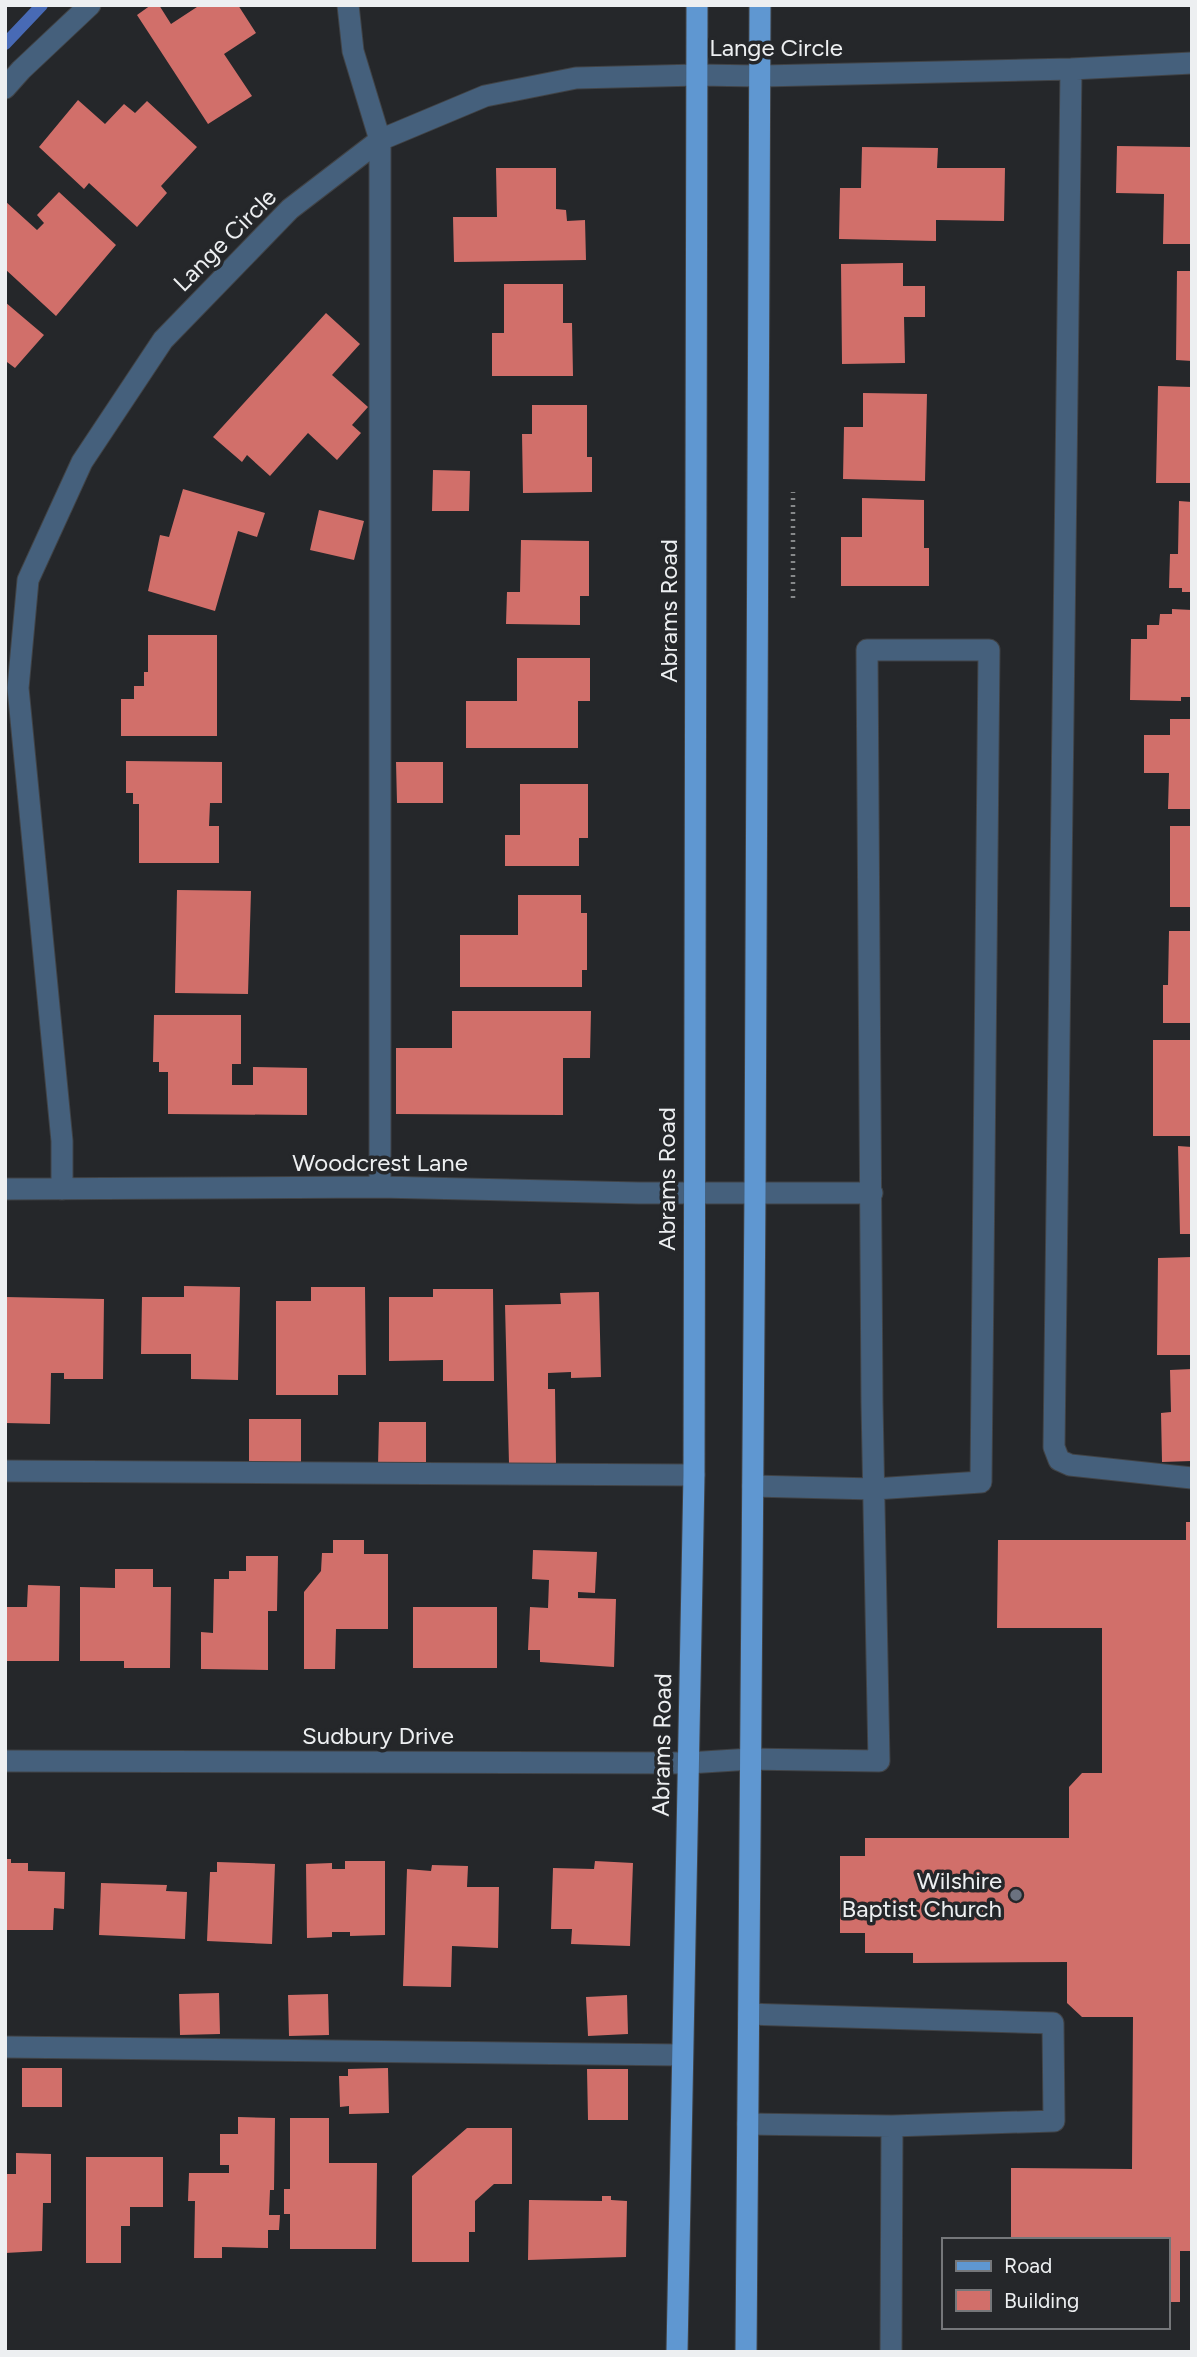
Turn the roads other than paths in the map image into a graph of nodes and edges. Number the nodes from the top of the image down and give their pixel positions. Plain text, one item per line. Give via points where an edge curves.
1 (90, 5) edge
2 (348, 5) edge
3 (697, 5) edge
4 (760, 5) edge
5 (1192, 63) edge
6 (1071, 69) junction
7 (698, 75) junction
8 (759, 76) junction
9 (5, 88) edge
10 (380, 140) junction
11 (380, 1187) junction
12 (5, 1189) edge
13 (62, 1189) junction
14 (693, 1193) junction
15 (755, 1193) junction
16 (872, 1193) junction
17 (5, 1471) edge
18 (694, 1475) junction
19 (1192, 1478) edge
20 (752, 1486) junction
21 (874, 1489) junction
22 (751, 1759) junction
23 (5, 1761) edge
24 (688, 1763) junction
25 (749, 2014) junction
26 (5, 2047) edge
27 (682, 2055) junction
28 (748, 2124) junction
29 (892, 2126) junction
30 (677, 2352) edge
31 (746, 2352) edge
32 (891, 2352) edge

1 - 9 street
2 - 10 street via 353,51
3 - 7 main road, Abrams Road
4 - 8 main road
5 - 6 street, Lange Circle
6 - 8 street, Lange Circle
6 - 19 street via 1054,1447 1059,1460 1070,1465
7 - 8 street, Lange Circle
7 - 10 street, Lange Circle via 576,78 485,96
7 - 14 main road, Abrams Road
8 - 15 main road
10 - 11 street
10 - 13 street, Lange Circle via 290,209 163,340 82,462 28,580 18,688 62,1141
11 - 13 street, Woodcrest Lane
11 - 14 street, Woodcrest Lane
12 - 13 street, Woodcrest Lane
14 - 15 street, Woodcrest Lane
14 - 18 main road, Abrams Road
15 - 16 street, Woodcrest Lane
15 - 20 main road
16 - 21 street
16 - 21 street via 867,650 989,650 981,1482
17 - 18 street
18 - 24 main road, Abrams Road
20 - 21 street
20 - 22 main road
21 - 22 street, Sudbury Drive via 879,1761
22 - 24 street, Sudbury Drive
22 - 25 main road
23 - 24 street, Sudbury Drive
24 - 27 main road, Abrams Road
25 - 28 main road
25 - 29 street via 1053,2023 1054,2121
26 - 27 street
27 - 30 main road, Abrams Road
28 - 29 street
28 - 31 main road
29 - 32 street

